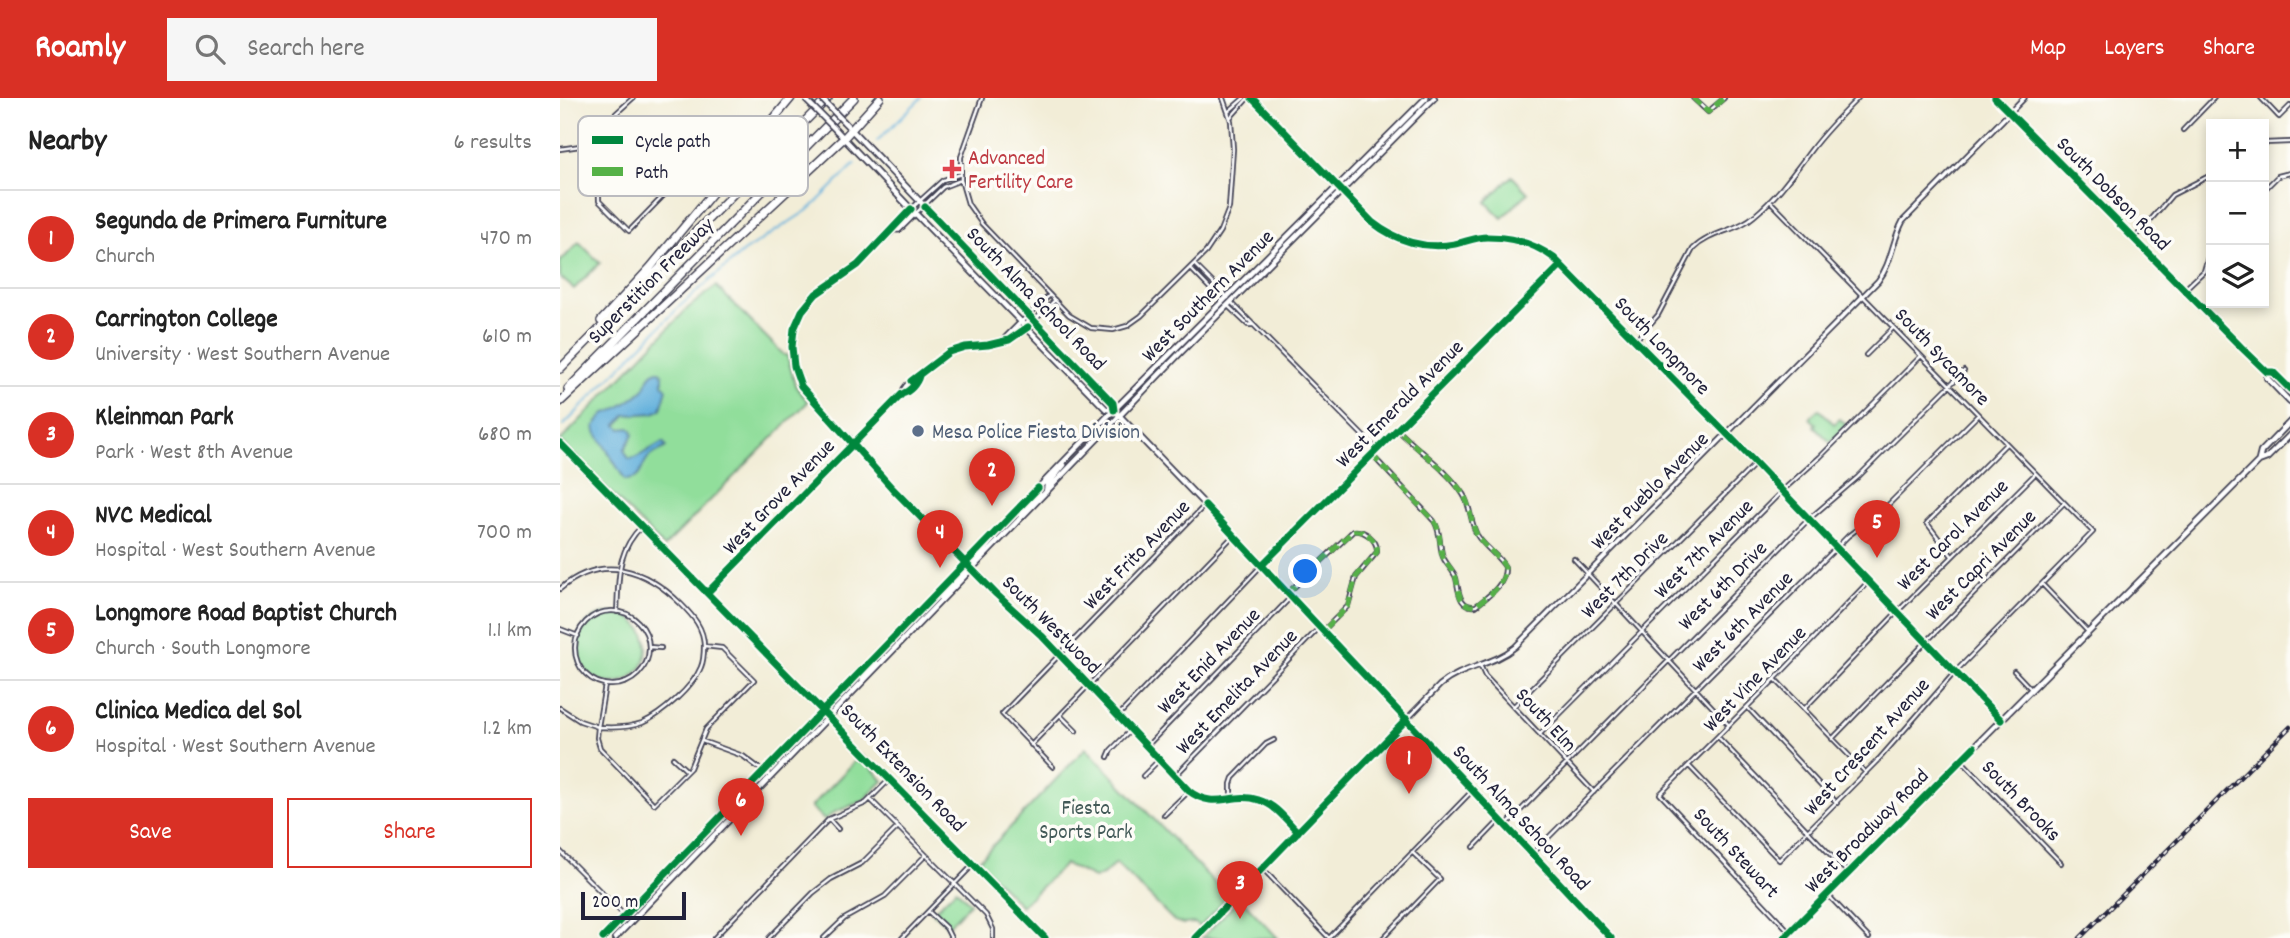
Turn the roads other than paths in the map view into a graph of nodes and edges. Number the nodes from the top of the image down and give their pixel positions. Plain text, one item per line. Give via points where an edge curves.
1 (633, 98) edge
2 (791, 98) edge
3 (821, 98) edge
4 (828, 98) edge
5 (854, 98) edge
6 (880, 98) edge
7 (982, 98) edge
8 (1223, 98) edge
9 (1248, 98) edge
10 (1426, 98) edge
11 (1434, 98) edge
12 (1693, 98) edge
13 (1724, 98) edge
14 (1858, 98) edge
15 (1995, 98) edge
16 (2024, 98) edge
17 (2214, 98) edge
18 (2260, 98) edge
19 (805, 99) edge
20 (2290, 106) edge
21 (1228, 112) junction
22 (2010, 113) junction
23 (614, 116) edge
24 (776, 116) edge
25 (1408, 116) junction
26 (808, 118) edge
27 (1230, 118) junction
28 (852, 130) junction
29 (2183, 130) dead end
30 (843, 139) junction
31 (2290, 142) edge
32 (2269, 143) edge
33 (808, 145) edge
34 (578, 146) edge
35 (1386, 147) junction
36 (560, 149) edge
37 (808, 172) edge
38 (2290, 173) edge
39 (961, 174) junction
40 (2206, 178) edge
41 (961, 180) junction
42 (2269, 185) edge
43 (1340, 188) junction
44 (599, 196) edge
45 (663, 196) edge
46 (710, 196) edge
47 (731, 196) edge
48 (758, 196) edge
49 (782, 196) edge
50 (1770, 201) junction
51 (921, 203) junction
52 (913, 212) junction
53 (2135, 238) junction
54 (1194, 264) junction
55 (2206, 264) edge
56 (1561, 265) junction
57 (1190, 268) junction
58 (2185, 289) junction
59 (1050, 295) junction
60 (1863, 296) junction
61 (1055, 300) junction
62 (1227, 302) junction
63 (1028, 315) junction
64 (1022, 321) junction
65 (1034, 321) junction
66 (1028, 327) junction
67 (1893, 327) junction
68 (1004, 339) junction
69 (1635, 341) junction
70 (1866, 355) dead end
71 (1921, 356) junction
72 (560, 363) edge
73 (560, 369) edge
74 (1964, 371) dead end
75 (2267, 372) junction
76 (1950, 385) junction
77 (2290, 389) edge
78 (560, 397) edge
79 (560, 402) edge
80 (2290, 402) edge
81 (1114, 410) junction
82 (1978, 415) junction
83 (1119, 416) junction
84 (2290, 422) edge
85 (1397, 429) junction
86 (1727, 434) junction
87 (2290, 435) edge
88 (560, 443) edge
89 (854, 443) junction
90 (2006, 444) junction
91 (1377, 450) junction
92 (1372, 455) junction
93 (1067, 458) junction
94 (2259, 460) junction
95 (1756, 463) junction
96 (2035, 473) junction
97 (1038, 488) junction
98 (1782, 491) junction
99 (1046, 492) junction
100 (2063, 502) junction
101 (1205, 505) junction
102 (1809, 519) junction
103 (1017, 522) junction
104 (642, 526) junction
105 (996, 533) junction
106 (2093, 533) joint
107 (1234, 535) junction
108 (1372, 539) joint
109 (1837, 547) junction
110 (1952, 556) junction
111 (1574, 559) dead end
112 (966, 564) junction
113 (1262, 565) junction
114 (619, 569) junction
115 (972, 569) junction
116 (1588, 574) junction
117 (1868, 582) junction
118 (2042, 584) junction
119 (560, 589) edge
120 (708, 592) junction
121 (1290, 595) junction
122 (940, 603) junction
123 (1616, 604) junction
124 (617, 612) junction
125 (1897, 612) junction
126 (911, 621) junction
127 (917, 626) junction
128 (560, 629) edge
129 (1322, 629) junction
130 (1642, 632) junction
131 (2088, 632) junction
132 (578, 636) junction
133 (1926, 642) junction
134 (704, 646) junction
135 (649, 647) junction
136 (661, 648) dead end
137 (1060, 655) junction
138 (875, 658) junction
139 (1669, 661) junction
140 (1480, 666) junction
141 (2014, 671) dead end
142 (1955, 672) junction
143 (1775, 679) junction
144 (606, 685) junction
145 (1088, 685) junction
146 (858, 687) junction
147 (1696, 689) junction
148 (2031, 689) junction
149 (1514, 706) junction
150 (560, 708) edge
151 (1747, 708) junction
152 (1804, 709) junction
153 (824, 710) junction
154 (1059, 715) junction
155 (830, 716) junction
156 (1118, 716) junction
157 (1406, 719) junction
158 (2001, 720) junction
159 (1729, 725) junction
160 (598, 727) junction
161 (1131, 730) junction
162 (1076, 731) dead end
163 (1541, 734) junction
164 (1718, 737) junction
165 (1274, 740) dead end
166 (1832, 740) junction
167 (702, 741) junction
168 (1031, 744) junction
169 (1147, 746) junction
170 (1108, 757) dead end
171 (673, 758) dead end
172 (1159, 760) junction
173 (1961, 760) junction
174 (1567, 763) junction
175 (1689, 766) junction
176 (1053, 767) dead end
177 (687, 771) junction
178 (765, 772) junction
179 (1866, 773) junction
180 (1143, 776) dead end
181 (1175, 776) junction
182 (771, 777) junction
183 (890, 779) junction
184 (1473, 790) junction
185 (1189, 791) junction
186 (1594, 792) junction
187 (1660, 794) joint
188 (870, 799) junction
189 (1231, 800) junction
190 (1837, 803) junction
191 (1164, 815) dead end
192 (829, 819) junction
193 (1501, 819) junction
194 (1506, 825) junction
195 (898, 827) junction
196 (838, 828) dead end
197 (1298, 832) junction
198 (1808, 832) junction
199 (1475, 847) dead end
200 (560, 851) edge
201 (1412, 852) junction
202 (1532, 854) junction
203 (925, 856) junction
204 (2061, 863) dead end
205 (974, 864) junction
206 (1262, 869) junction
207 (1848, 873) junction
208 (955, 883) junction
209 (1827, 894) junction
210 (928, 911) junction
211 (625, 916) junction
212 (993, 929) junction
213 (999, 929) dead end
214 (1790, 932) junction
215 (827, 937) edge
216 (603, 938) edge
217 (615, 938) edge
218 (713, 938) edge
219 (769, 938) edge
220 (902, 938) edge
221 (951, 938) edge
222 (993, 938) edge
223 (1045, 938) edge
224 (1195, 938) edge
225 (1329, 938) edge
226 (1383, 938) edge
227 (1611, 938) edge
228 (1784, 938) edge
229 (1869, 938) edge

1 - 23 street
2 - 24 highway
3 - 28 main road, South Alma School Road, bridge
4 - 26 highway, Superstition Freeway
5 - 33 highway, Superstition Freeway
6 - 28 highway
7 - 39 street via 963,149
8 - 21 street
9 - 21 street
9 - 27 street
9 - 43 street, South Longmore
10 - 25 main road, West Southern Avenue
11 - 35 main road, West Southern Avenue
12 - 13 street via 1709,111
14 - 50 street
15 - 22 main road, South Dobson Road
16 - 22 street, West Pueblo Avenue
17 - 29 street
18 - 20 street via 2279,117
19 - 30 main road, South Alma School Road, bridge
21 - 27 street
22 - 53 main road, South Dobson Road
22 - 60 street, West Pueblo Avenue via 1903,221 1884,274
25 - 35 main road
25 - 43 main road, West Southern Avenue
27 - 54 street via 1229,208 1216,238
28 - 30 highway
28 - 51 main road, South Alma School Road
30 - 37 highway
30 - 52 main road, South Alma School Road
31 - 32 street
34 - 36 street
35 - 43 main road, West Southern Avenue
38 - 42 street
39 - 41 street
39 - 51 street via 943,180
40 - 53 street via 2172,195
41 - 51 street
41 - 59 street via 976,218
43 - 56 street, South Longmore via 1376,225 1410,243 1438,246 1508,238 1538,248
43 - 62 main road, West Southern Avenue
44 - 45 street via 629,231
46 - 72 highway via 650,268
47 - 73 highway, Superstition Freeway
48 - 78 highway, Superstition Freeway
49 - 79 highway
50 - 60 street, South Sycamore
50 - 69 street via 1748,221 1712,235 1693,249 1658,315
51 - 52 street
51 - 63 main road, South Alma School Road
52 - 64 main road, South Alma School Road
52 - 89 street, South Westwood via 851,271 812,298 793,335 792,354 805,392
53 - 58 main road, South Dobson Road
54 - 57 street
54 - 62 street
55 - 58 street
56 - 69 street, South Longmore
56 - 85 street, West Emerald Avenue
57 - 61 street via 1141,316 1114,330 1083,324
57 - 62 street
58 - 75 main road, South Dobson Road
59 - 61 street
59 - 63 street
60 - 67 street, South Sycamore
60 - 86 street, West Pueblo Avenue
61 - 65 street, West Grove Avenue
62 - 81 main road, West Southern Avenue
62 - 83 main road, West Southern Avenue
62 - 91 street
63 - 64 street
63 - 65 main road, South Alma School Road
64 - 66 main road, South Alma School Road
64 - 68 street
65 - 66 street, West Grove Avenue
65 - 81 main road, South Alma School Road via 1113,403
66 - 68 street, West Grove Avenue
66 - 81 main road, South Alma School Road via 1107,409
67 - 70 street
67 - 71 street, South Sycamore
68 - 89 street, West Grove Avenue via 965,347 936,360
69 - 86 street, South Longmore
71 - 76 street, South Sycamore
71 - 98 street, West 7th Avenue
74 - 76 street, West 6th Drive
75 - 77 main road, South Dobson Road via 2273,372
75 - 80 main road, South Dobson Road via 2267,378
76 - 82 street, South Sycamore
76 - 102 street, West 6th Drive
81 - 83 main road, South Alma School Road
81 - 93 main road, West Southern Avenue
82 - 90 street, South Sycamore
82 - 109 street, West 6th Avenue via 1885,508
83 - 99 main road, West Southern Avenue
83 - 101 main road, South Alma School Road
84 - 94 main road, West Broadway Road via 2261,452
85 - 91 street, West Emerald Avenue
85 - 92 street via 1459,488 1476,534 1505,567 1501,582 1476,606 1466,604 1458,595 1434,521
86 - 95 street, South Longmore
86 - 116 street, West Pueblo Avenue
87 - 94 main road, West Broadway Road
88 - 104 street, South Extension Road
89 - 112 street, South Westwood
89 - 120 street, West Grove Avenue
90 - 96 street, South Sycamore
90 - 110 street via 1927,523
91 - 92 street, West Emerald Avenue
92 - 113 street, West Emerald Avenue
93 - 97 main road, West Southern Avenue
93 - 99 main road
94 - 131 main road, West Broadway Road
95 - 98 street, South Longmore
95 - 123 street, West 7th Drive
96 - 100 street, South Sycamore
96 - 110 street, West Carol Avenue
97 - 103 main road via 1039,494
97 - 105 main road, West Southern Avenue
98 - 102 street, South Longmore
98 - 130 street, West 7th Avenue
99 - 103 main road, West Southern Avenue
100 - 106 street, South Sycamore
100 - 133 street, West Capri Avenue
101 - 107 main road, South Alma School Road
101 - 137 street, West Frito Avenue
102 - 109 street, South Longmore
102 - 139 street, West 6th Drive
103 - 115 main road, West Southern Avenue
104 - 114 street via 625,546
104 - 120 street, South Extension Road
105 - 112 main road, West Southern Avenue
105 - 115 main road
106 - 118 street, West Crescent Avenue
107 - 113 main road, South Alma School Road
107 - 145 street
108 - 121 street, West Enid Avenue via 1359,530 1348,533
108 - 129 street, West Emelita Avenue via 1377,552 1356,578 1348,606
109 - 117 street, South Longmore
109 - 147 street, West 6th Avenue
110 - 125 street, West Carol Avenue
111 - 116 street
112 - 115 street, South Westwood
112 - 122 main road
112 - 126 main road, West Southern Avenue
113 - 121 main road, South Alma School Road
113 - 156 street, West Emerald Avenue
114 - 119 street via 592,572
114 - 124 street
114 - 134 street via 651,579 674,597 698,624
115 - 122 main road, West Southern Avenue
115 - 137 street, South Westwood
116 - 123 street
116 - 140 street, West Pueblo Avenue via 1506,654
117 - 125 street, South Longmore
117 - 143 street, West Vine Avenue
118 - 131 street
118 - 142 street, West Crescent Avenue
120 - 153 street, South Extension Road
121 - 129 main road, South Alma School Road
121 - 169 street, West Enid Avenue
122 - 127 main road, West Southern Avenue
123 - 130 street
123 - 149 street, West 7th Drive
124 - 132 street via 593,618
124 - 135 street via 638,622
125 - 133 street, South Longmore
125 - 152 street, West Carol Avenue
126 - 127 main road
126 - 138 main road, West Southern Avenue
127 - 146 main road, West Southern Avenue
128 - 132 street
129 - 157 main road, South Alma School Road
129 - 181 street, West Emelita Avenue
130 - 139 street
130 - 163 street, West 7th Avenue
131 - 148 main road, West Broadway Road
132 - 144 street via 576,655 581,667
133 - 142 street, South Longmore
133 - 166 street, West Capri Avenue
134 - 160 street via 697,675 658,714 630,726
134 - 167 street via 722,648 754,680 706,729
135 - 136 street
135 - 144 street via 644,667 634,677
137 - 145 street, South Westwood
137 - 168 street, West Frito Avenue via 1002,714
138 - 146 main road
138 - 153 main road, West Southern Avenue
139 - 147 street
139 - 174 street, West 6th Drive
140 - 149 street, South Elm
140 - 157 street, West Pueblo Avenue via 1448,679
141 - 148 street
142 - 158 street, South Longmore
142 - 179 street, West Crescent Avenue
143 - 151 street, West Vine Avenue
143 - 152 street
144 - 160 street
145 - 154 street
145 - 156 street, South Westwood
146 - 155 main road, West Southern Avenue
147 - 159 street
147 - 186 street, West 6th Avenue
148 - 158 main road, West Broadway Road
149 - 163 street, South Elm
150 - 160 street via 580,722
151 - 159 street, West Vine Avenue
151 - 190 street
152 - 166 street
153 - 155 street, South Extension Road
153 - 178 main road, West Southern Avenue
154 - 162 street
154 - 168 street
155 - 182 main road, West Southern Avenue
155 - 183 street, South Extension Road
156 - 161 street, South Westwood
157 - 184 main road, South Alma School Road
157 - 197 street, West Pueblo Avenue
158 - 173 main road, West Broadway Road
159 - 164 street, West Vine Avenue
160 - 177 street via 600,748 654,804
161 - 169 street, South Westwood
161 - 170 street
163 - 174 street, South Elm
164 - 175 street, West Vine Avenue
164 - 198 street
165 - 189 street via 1233,778
166 - 179 street
167 - 177 street
167 - 178 street via 744,755
168 - 176 street
169 - 172 street, South Westwood
171 - 177 street
172 - 180 street
172 - 181 street, South Westwood
173 - 204 street, South Brooks
173 - 207 main road, West Broadway Road
174 - 186 street, South Elm
174 - 194 street, West 6th Drive
175 - 187 street, West Vine Avenue
175 - 198 street, West Crescent Avenue via 1779,860
178 - 182 street
178 - 211 main road, West Southern Avenue
179 - 190 street, West Crescent Avenue
181 - 185 street, South Westwood
182 - 217 main road, West Southern Avenue
183 - 188 street
183 - 205 street, South Extension Road
184 - 193 main road, South Alma School Road
184 - 201 street
185 - 189 street via 1209,801
185 - 191 street
186 - 202 street, West 6th Avenue
187 - 214 street, South Stewart
188 - 192 street
188 - 195 street
189 - 197 street via 1265,802
190 - 198 street, West Crescent Avenue
192 - 196 street
192 - 218 street
193 - 194 main road, South Alma School Road
193 - 199 street
194 - 202 main road, South Alma School Road
195 - 203 street
195 - 219 street via 862,863 820,886
197 - 206 street, West Pueblo Avenue
198 - 207 street
200 - 211 street
201 - 225 street
201 - 226 street via 1440,879
202 - 227 main road, South Alma School Road
203 - 208 street
203 - 215 street via 885,896 844,919
205 - 208 street
205 - 223 street, South Extension Road
206 - 224 street, West Pueblo Avenue
206 - 225 street
207 - 209 main road, West Broadway Road
208 - 210 street
208 - 212 street via 986,915
209 - 214 main road, West Broadway Road
209 - 229 street
210 - 220 street
210 - 221 street
211 - 216 main road, West Southern Avenue
212 - 213 street
212 - 222 street
214 - 228 main road, West Broadway Road

